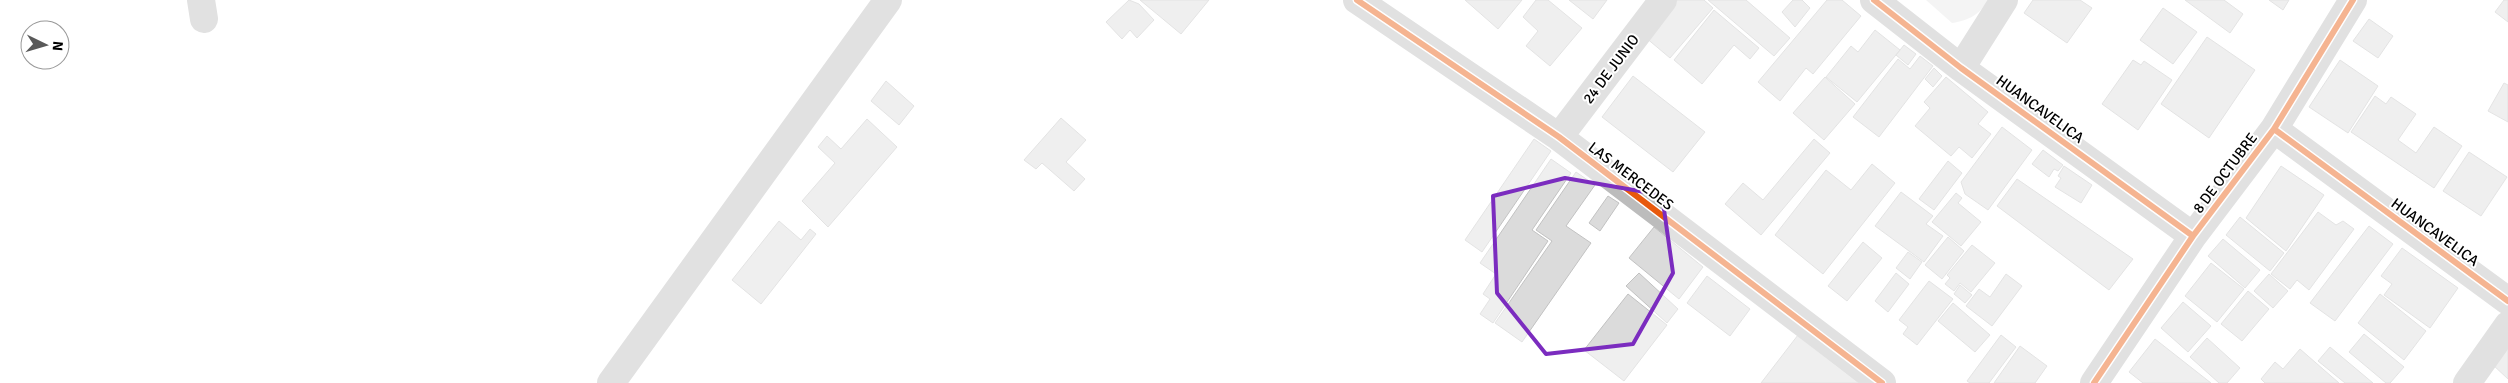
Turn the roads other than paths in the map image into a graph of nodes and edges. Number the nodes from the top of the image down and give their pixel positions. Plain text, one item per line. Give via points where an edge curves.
1 (888, 0) edge
2 (1357, 0) edge
3 (1663, 0) edge
4 (1874, 0) edge
5 (2004, 0) edge
6 (2353, 0) edge
7 (1961, 68) junction
8 (2274, 129) junction
9 (1559, 137) junction
10 (2193, 236) junction
11 (2508, 301) edge
12 (2508, 325) edge
13 (612, 383) edge
14 (1882, 383) edge
15 (2094, 383) edge
16 (2467, 383) edge

1 - 13 street
2 - 9 street, LAS MERCEDES
3 - 9 street, 24 DE JUNIO
4 - 7 street, HUANCAVELICA
5 - 7 street
6 - 8 street, 8 DE OCTUBRE
7 - 10 street, HUANCAVELICA
8 - 10 street, 8 DE OCTUBRE
8 - 11 street, HUANCAVELICA
9 - 14 street, LAS MERCEDES
10 - 15 street, 8 DE OCTUBRE
12 - 16 street

